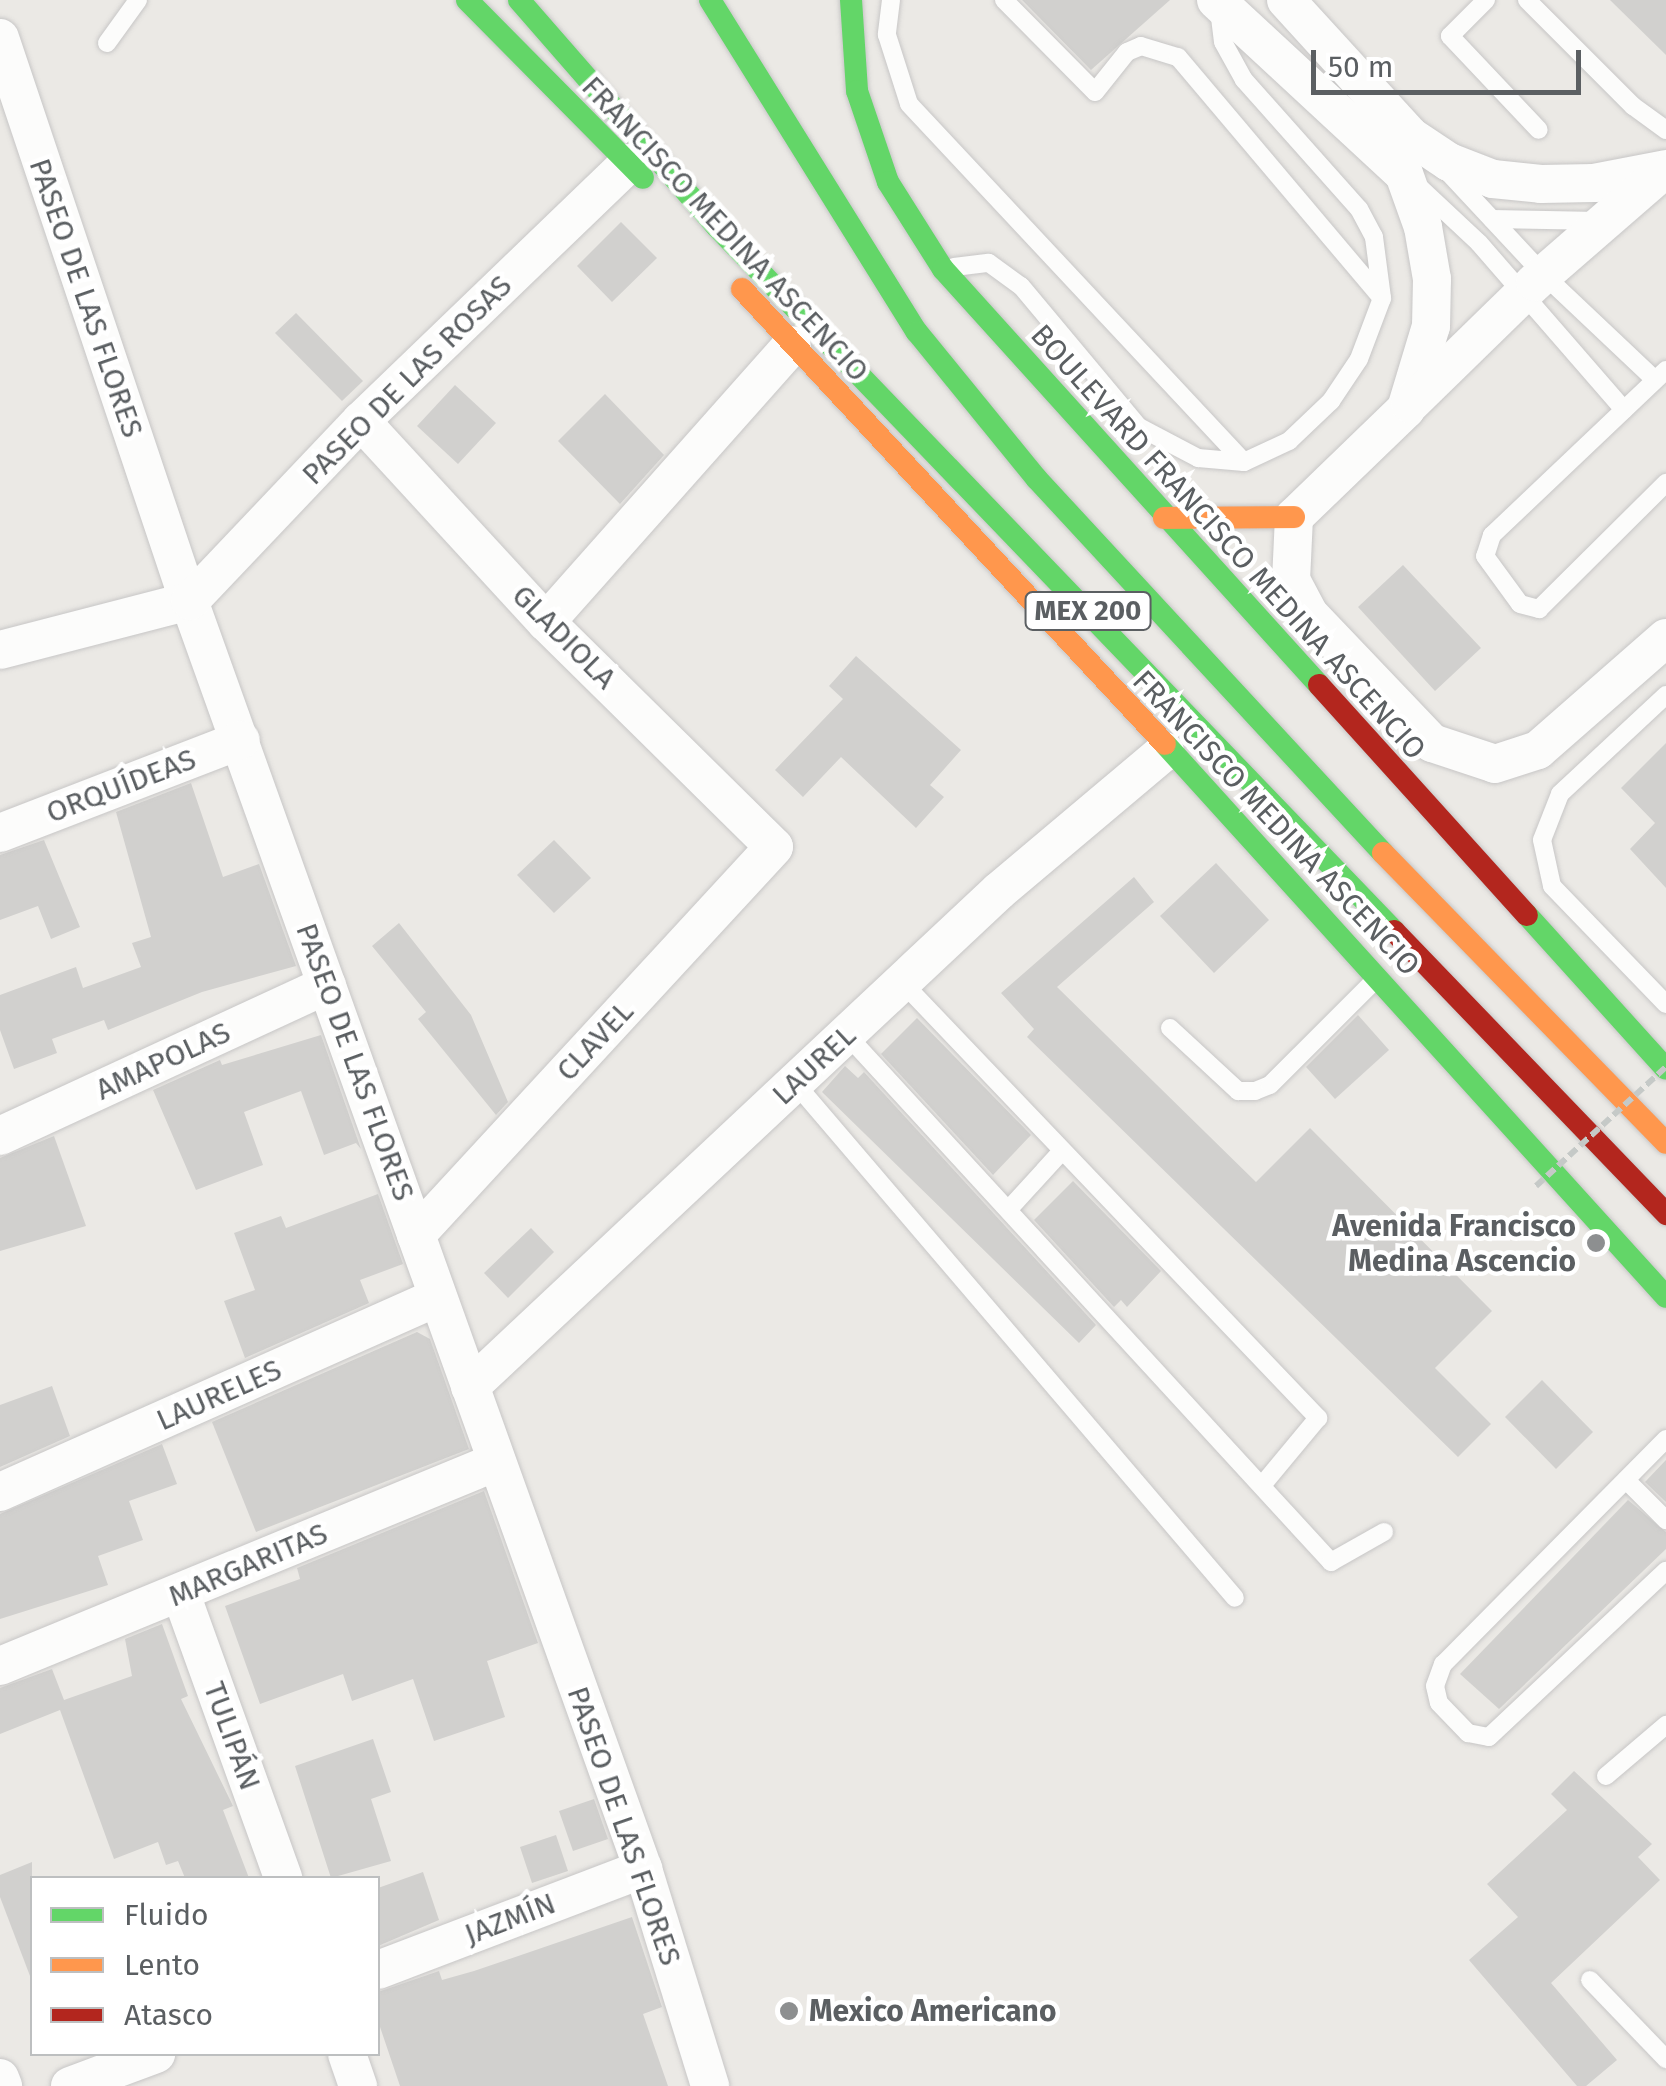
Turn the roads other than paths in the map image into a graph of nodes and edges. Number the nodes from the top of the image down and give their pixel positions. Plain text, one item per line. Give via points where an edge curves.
1 (138, 0) edge
2 (468, 0) edge
3 (519, 0) edge
4 (710, 0) edge
5 (851, 0) edge
6 (892, 0) edge
7 (1004, 0) edge
8 (1286, 0) edge
9 (1486, 0) edge
10 (1527, 0) edge
11 (1217, 1) edge
12 (0, 38) edge
13 (107, 43) dead end
14 (606, 64) dead end
15 (1540, 130) dead end
16 (1666, 130) edge
17 (1416, 162) junction
18 (629, 163) junction
19 (1662, 172) edge
20 (1492, 219) junction
21 (1605, 221) junction
22 (717, 226) junction
23 (943, 269) junction
24 (1533, 284) junction
25 (1382, 298) junction
26 (792, 345) junction
27 (1661, 375) edge
28 (1406, 409) junction
29 (1624, 410) junction
30 (361, 420) junction
31 (1244, 462) junction
32 (1666, 483) edge
33 (1294, 517) junction
34 (1164, 518) junction
35 (190, 601) junction
36 (546, 622) junction
37 (1666, 638) edge
38 (0, 650) edge
39 (1666, 695) edge
40 (241, 740) junction
41 (1165, 751) junction
42 (0, 833) edge
43 (774, 847) joint
44 (1380, 975) junction
45 (902, 982) junction
46 (327, 985) junction
47 (1666, 1004) edge
48 (1170, 1028) dead end
49 (846, 1034) junction
50 (1666, 1068) edge
51 (795, 1083) junction
52 (0, 1136) edge
53 (1666, 1143) edge
54 (1062, 1151) junction
55 (1009, 1209) junction
56 (1666, 1214) edge
57 (416, 1235) junction
58 (438, 1297) junction
59 (1666, 1298) edge
60 (470, 1387) junction
61 (1666, 1439) edge
62 (496, 1462) junction
63 (1626, 1480) junction
64 (1264, 1483) junction
65 (0, 1492) edge
66 (1666, 1520) edge
67 (1384, 1532) dead end
68 (1666, 1571) edge
69 (181, 1594) junction
70 (1235, 1598) dead end
71 (0, 1666) edge
72 (1666, 1725) edge
73 (1606, 1776) dead end
74 (643, 1869) junction
75 (283, 1876) edge
76 (380, 1969) edge
77 (1590, 1980) dead end
78 (151, 2056) edge
79 (347, 2056) edge
80 (1666, 2059) edge
81 (0, 2078) edge
82 (3, 2086) edge
83 (70, 2086) edge
84 (358, 2086) edge
85 (710, 2086) edge

1 - 13 lane
2 - 18 main road, FRANCISCO MEDINA ASCENCIO
3 - 22 main road, FRANCISCO MEDINA ASCENCIO / MEX 200
4 - 53 main road, FRANCISCO MEDINA ASCENCIO / MEX 200 via 916,332 1036,478 1389,859
5 - 23 main road, BOULEVARD FRANCISCO MEDINA ASCENCIO via 850,55 869,128 888,182
6 - 31 lane via 887,35 910,104
7 - 25 lane via 1095,92 1127,52 1141,46 1178,57
8 - 17 street
9 - 15 lane via 1450,36
10 - 16 lane via 1633,106
11 - 17 street
11 - 25 lane via 1222,42 1244,80 1359,209 1377,251
12 - 35 street, PASEO DE LAS FLORES
14 - 22 main road
17 - 19 street via 1517,183
17 - 20 lane
17 - 24 lane
17 - 28 street via 1433,300
18 - 26 main road, FRANCISCO MEDINA ASCENCIO
18 - 30 street, PASEO DE LAS ROSAS
19 - 21 street
20 - 21 lane
20 - 24 lane
21 - 24 street
22 - 56 main road, FRANCISCO MEDINA ASCENCIO / MEX 200
23 - 31 lane via 989,263 1045,310 1139,427 1198,458
23 - 34 main road, BOULEVARD FRANCISCO MEDINA ASCENCIO
24 - 27 lane
24 - 28 street
24 - 29 lane
25 - 31 lane via 1360,359 1331,402 1289,441
26 - 36 street
26 - 41 main road, FRANCISCO MEDINA ASCENCIO
27 - 29 lane
28 - 33 street
29 - 32 lane via 1492,535 1485,556 1520,604 1540,609
30 - 35 street, PASEO DE LAS ROSAS
30 - 36 street, GLADIOLA
33 - 34 main road
33 - 37 street via 1291,580 1309,614 1432,743 1463,758 1495,764 1538,750
34 - 50 main road, BOULEVARD FRANCISCO MEDINA ASCENCIO
35 - 38 street
35 - 40 street, PASEO DE LAS FLORES
36 - 43 street, GLADIOLA
39 - 47 lane via 1560,794 1542,840 1552,886
40 - 42 street, ORQUÍDEAS
40 - 46 street, PASEO DE LAS FLORES
41 - 44 main road, FRANCISCO MEDINA ASCENCIO
41 - 45 street, LAUREL
43 - 57 street, CLAVEL
44 - 48 lane via 1270,1086 1256,1091 1238,1091
44 - 59 main road, FRANCISCO MEDINA ASCENCIO
45 - 49 street, LAUREL
45 - 54 lane
46 - 52 street, AMAPOLAS
46 - 57 street, PASEO DE LAS FLORES
49 - 51 street, LAUREL
49 - 55 lane
51 - 60 street, LAUREL
51 - 70 lane
54 - 55 lane
54 - 64 lane via 1318,1418
55 - 64 lane
57 - 58 street, PASEO DE LAS FLORES
58 - 60 street, PASEO DE LAS FLORES
58 - 65 street, LAURELES
60 - 62 street, PASEO DE LAS FLORES
61 - 63 lane
62 - 69 street, MARGARITAS
62 - 74 street, PASEO DE LAS FLORES
63 - 66 lane
63 - 68 lane via 1442,1664 1439,1703 1468,1734 1488,1737
64 - 67 lane via 1331,1562
69 - 71 street, MARGARITAS
69 - 75 street, TULIPÁN
72 - 73 lane
74 - 76 street, JAZMÍN
74 - 85 street, PASEO DE LAS FLORES
77 - 80 lane
78 - 83 street
79 - 84 street
81 - 82 street

